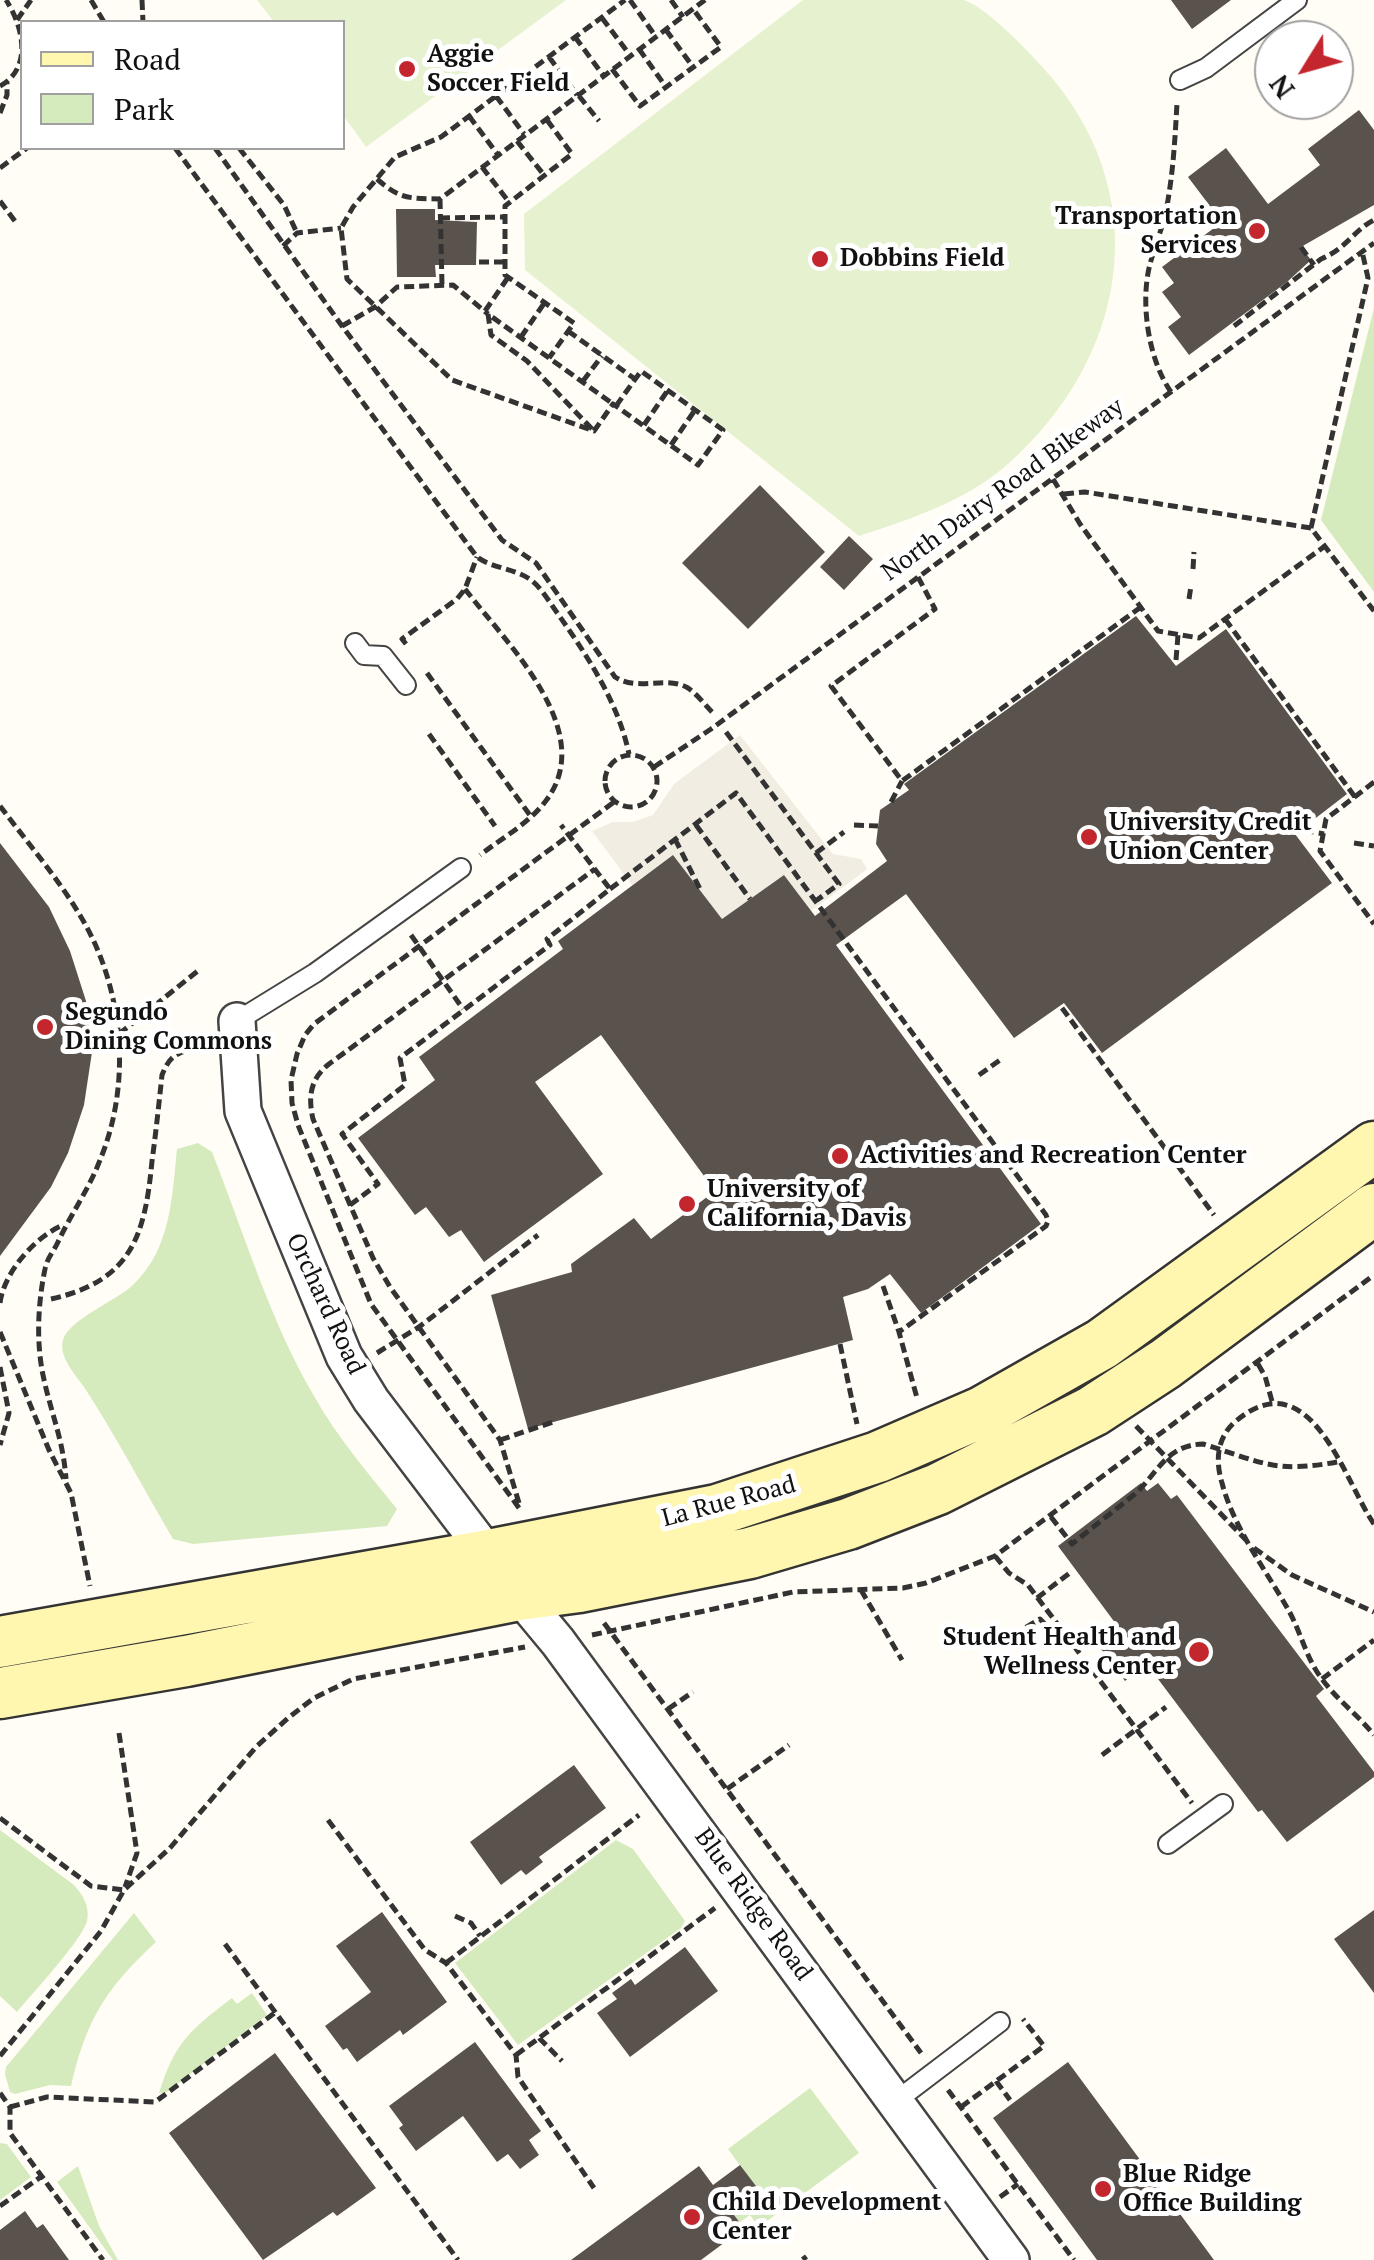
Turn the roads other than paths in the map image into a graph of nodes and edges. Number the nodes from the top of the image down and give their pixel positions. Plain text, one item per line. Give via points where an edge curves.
1 (1298, 0) edge
2 (1180, 80) road end
3 (355, 643) dead end
4 (406, 685) dead end
5 (461, 868) road end
6 (237, 1020) joint
7 (1374, 1147) edge
8 (1374, 1209) edge
9 (488, 1555) junction
10 (518, 1594) junction
11 (0, 1642) edge
12 (0, 1693) edge
13 (1223, 1804) dead end
14 (1168, 1844) dead end
15 (1000, 2022) dead end
16 (896, 2101) junction
17 (1011, 2260) edge

1 - 2 lane
3 - 4 lane via 364,655 383,656
5 - 6 lane
6 - 9 street, Orchard Road via 243,1111 344,1356
7 - 9 main road, La Rue Road via 1102,1344 982,1412 878,1458 717,1510
8 - 10 main road, La Rue Road via 1108,1401 938,1489 750,1553
9 - 10 street, Blue Ridge Road
9 - 11 main road, La Rue Road
10 - 12 main road, La Rue Road
10 - 16 street, Blue Ridge Road
13 - 14 lane
15 - 16 lane
16 - 17 street, Blue Ridge Road

